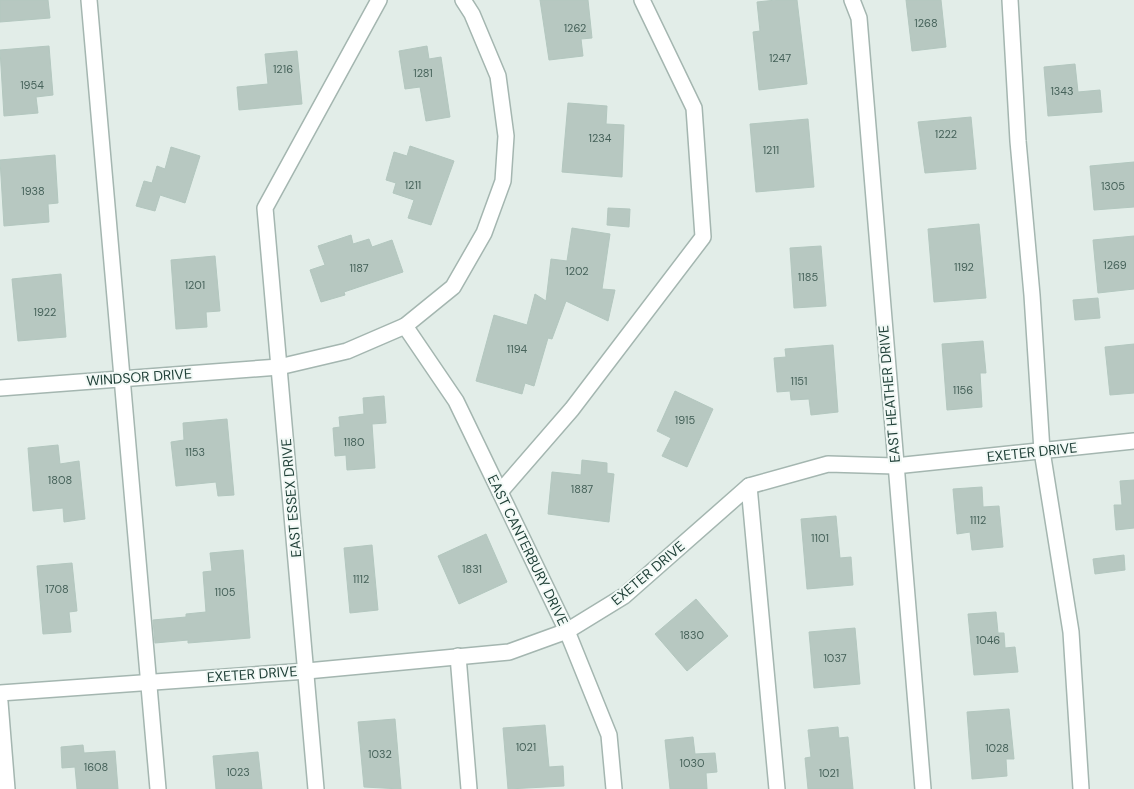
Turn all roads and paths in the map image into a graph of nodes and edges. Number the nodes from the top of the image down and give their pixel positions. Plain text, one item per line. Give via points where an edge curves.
1 (89, 0) edge
2 (379, 0) edge
3 (463, 0) edge
4 (642, 0) edge
5 (852, 0) edge
6 (1010, 0) edge
7 (405, 326) junction
8 (279, 367) junction
9 (120, 378) junction
10 (0, 388) edge
11 (1134, 441) edge
12 (1042, 451) junction
13 (895, 466) junction
14 (749, 486) junction
15 (500, 492) junction
16 (567, 631) junction
17 (458, 656) junction
18 (307, 671) junction
19 (150, 681) junction
20 (0, 693) edge
21 (0, 702) edge
22 (7, 789) edge
23 (158, 789) edge
24 (316, 789) edge
25 (469, 789) edge
26 (614, 789) edge
27 (777, 789) edge
28 (923, 789) edge
29 (1080, 789) edge

1 - 9 street
2 - 8 street, EAST ESSEX DRIVE via 265,208
3 - 7 street, WINDSOR DRIVE via 498,76 506,136 503,181 484,232 453,287
4 - 15 street via 694,108 703,237 572,409
5 - 13 street, EAST HEATHER DRIVE via 859,18
6 - 12 street
7 - 8 street, WINDSOR DRIVE via 347,351
7 - 15 street, EAST CANTERBURY DRIVE via 456,402
8 - 9 street, WINDSOR DRIVE
8 - 18 street, EAST ESSEX DRIVE
9 - 10 street, WINDSOR DRIVE
9 - 19 street
11 - 12 street, EXETER DRIVE
12 - 13 street, EXETER DRIVE
12 - 29 street via 1071,632
13 - 14 street, EXETER DRIVE via 828,464
13 - 28 street, EAST HEATHER DRIVE
14 - 16 street, EXETER DRIVE via 624,596
14 - 27 street
15 - 16 street, EAST CANTERBURY DRIVE
16 - 17 street, EXETER DRIVE via 509,652
16 - 26 street, EAST CANTERBURY DRIVE via 609,735
17 - 18 street, EXETER DRIVE
17 - 25 street
18 - 19 street, EXETER DRIVE
18 - 24 street, EAST ESSEX DRIVE
19 - 20 street, EXETER DRIVE
19 - 23 street
21 - 22 street

